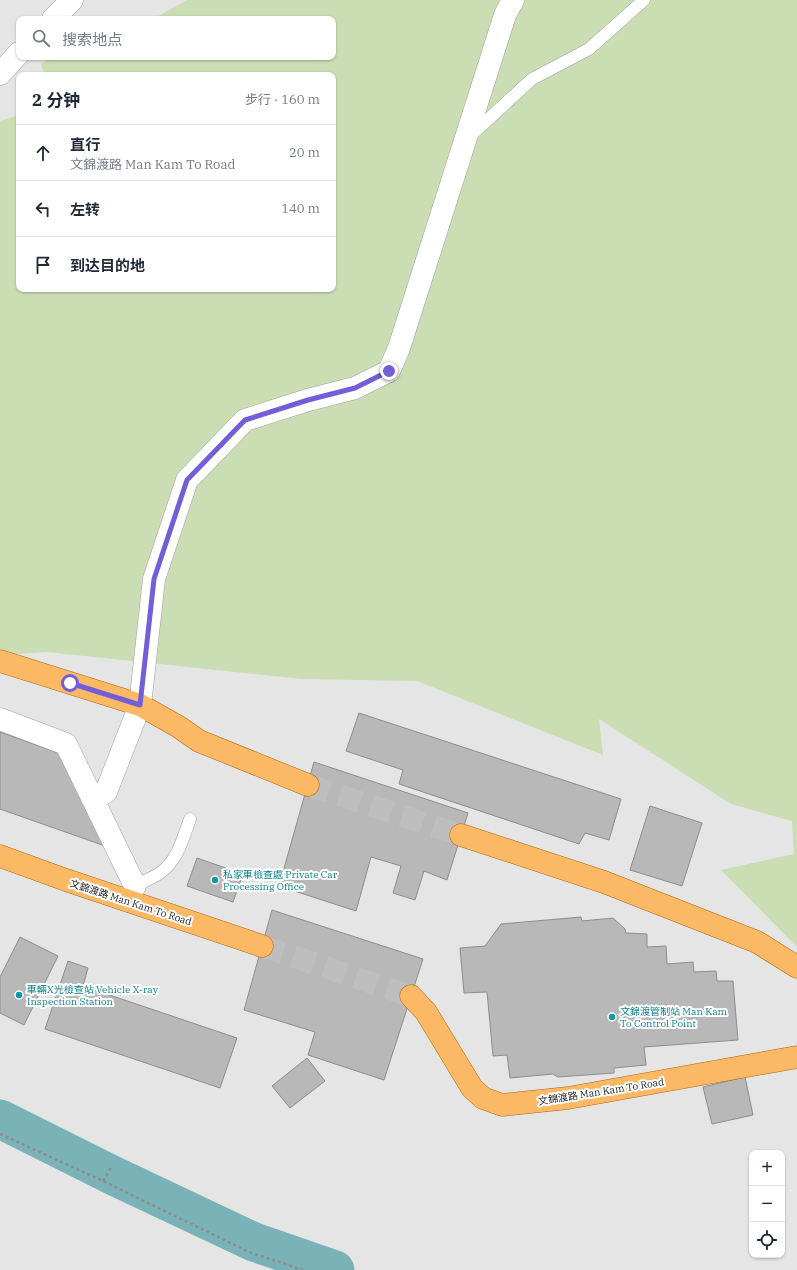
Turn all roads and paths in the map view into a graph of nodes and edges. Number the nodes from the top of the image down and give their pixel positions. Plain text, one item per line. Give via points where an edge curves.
1 (72, 0) edge
2 (513, 0) edge
3 (644, 0) edge
4 (56, 16) edge
5 (16, 56) edge
6 (0, 74) edge
7 (465, 141) junction
8 (0, 661) edge
9 (140, 705) junction
10 (0, 719) edge
11 (308, 784) tunnel mouth
12 (92, 797) junction
13 (190, 819) dead end
14 (461, 836) tunnel mouth
15 (0, 856) edge
16 (135, 886) junction
17 (115, 896) junction
18 (262, 946) tunnel mouth
19 (797, 967) edge
20 (411, 996) tunnel mouth
21 (797, 1057) edge
22 (0, 1134) edge
23 (112, 1166) dead end
24 (104, 1181) junction
25 (303, 1270) edge

1 - 4 street
2 - 7 street via 505,15
3 - 7 lane via 589,49 532,79
5 - 6 street
7 - 9 street via 399,348 389,371 355,388 245,420 187,480 154,579
8 - 9 main road
9 - 11 main road via 199,741
9 - 12 street via 106,792
10 - 12 street via 66,744
12 - 16 street
13 - 16 lane via 177,854 170,864 160,873
14 - 19 main road via 604,882 758,942
15 - 17 main road, 文錦渡路 Man Kam To Road
16 - 17 lane
17 - 18 main road, 文錦渡路 Man Kam To Road
20 - 21 main road, 文錦渡路 Man Kam To Road via 426,1012 472,1088 483,1098 502,1105 568,1098
22 - 24 path
23 - 24 path
24 - 25 path via 249,1252

